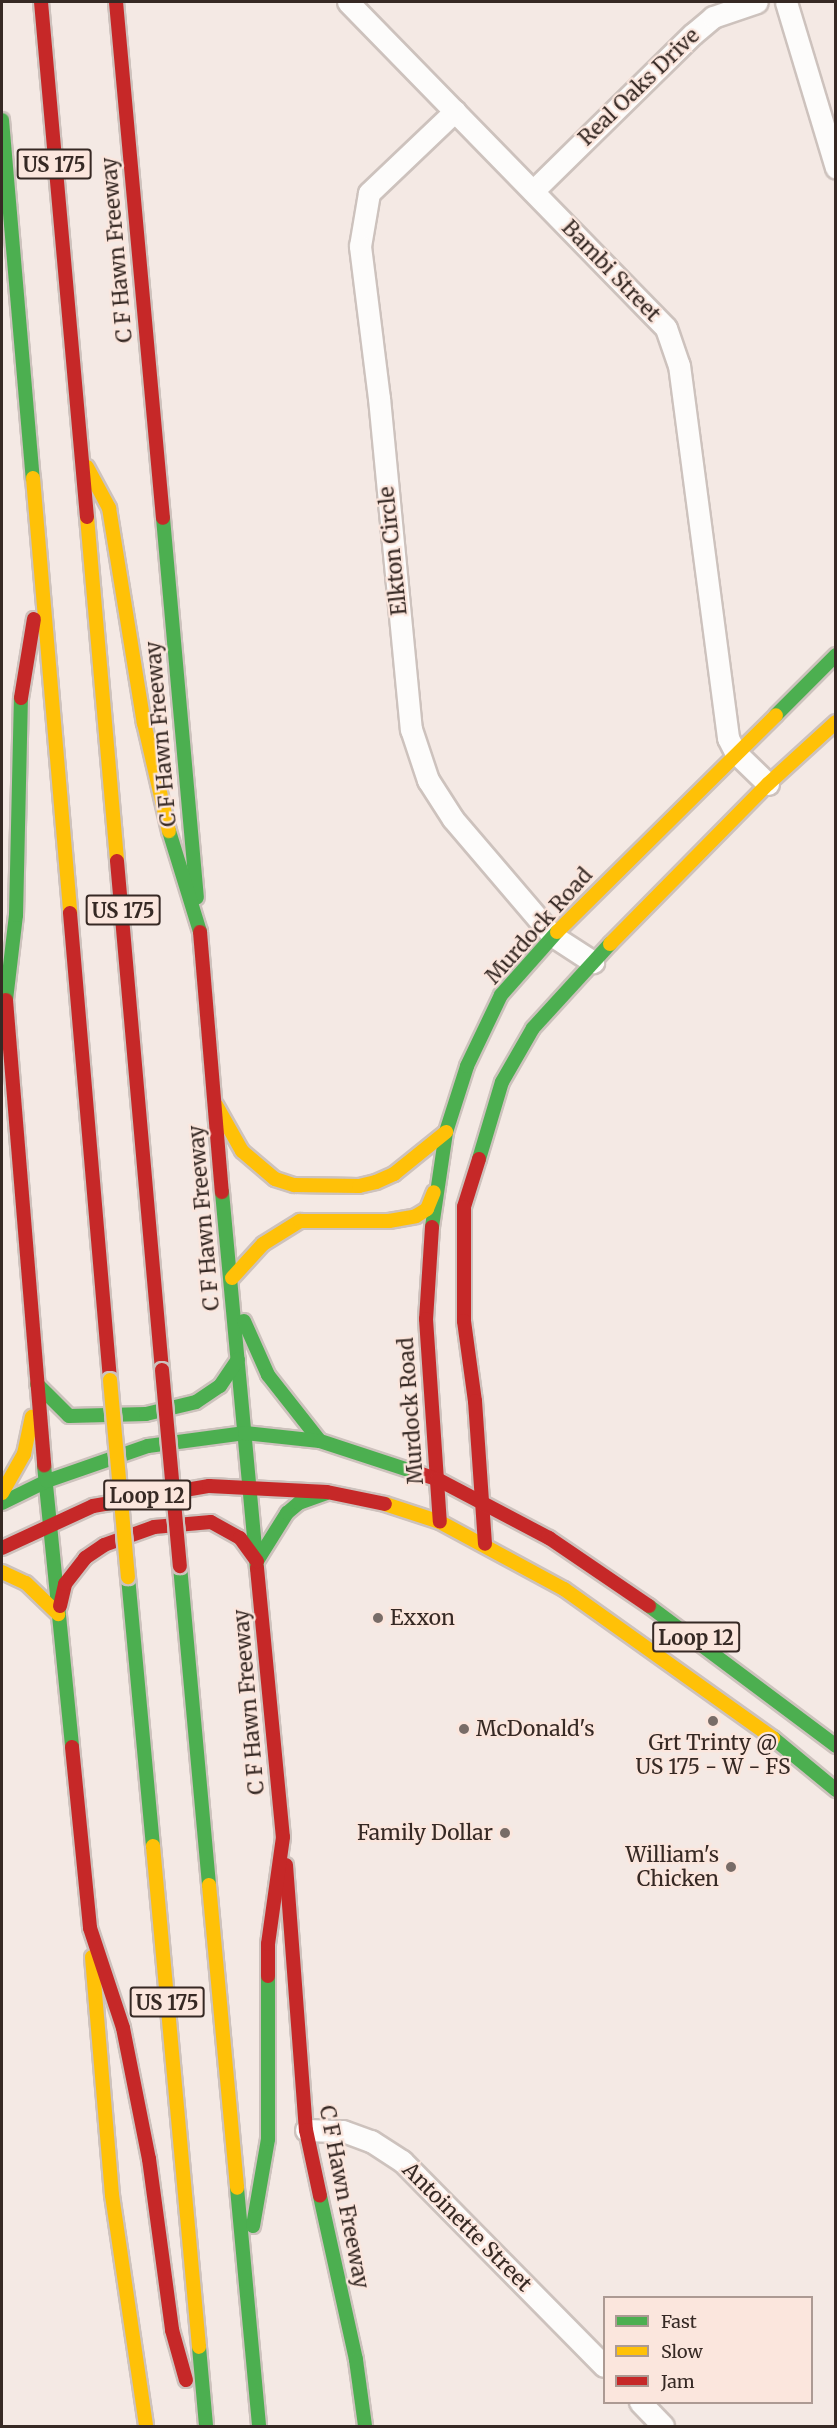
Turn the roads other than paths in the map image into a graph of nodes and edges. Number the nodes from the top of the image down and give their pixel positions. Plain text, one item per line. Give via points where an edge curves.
1 (41, 2) edge
2 (116, 2) edge
3 (348, 2) edge
4 (757, 2) edge
5 (786, 2) edge
6 (455, 111) junction
7 (2, 120) edge
8 (835, 162) edge
9 (533, 191) junction
10 (78, 450) junction
11 (42, 570) junction
12 (836, 655) edge
13 (836, 722) edge
14 (735, 752) junction
15 (768, 784) junction
16 (200, 932) junction
17 (553, 936) junction
18 (2, 957) edge
19 (593, 962) junction
20 (6, 1000) junction
21 (215, 1102) junction
22 (446, 1132) junction
23 (476, 1166) junction
24 (434, 1192) junction
25 (232, 1278) junction
26 (238, 1359) junction
27 (37, 1384) junction
28 (245, 1433) junction
29 (320, 1441) junction
30 (437, 1479) junction
31 (47, 1480) junction
32 (249, 1488) junction
33 (327, 1492) junction
34 (2, 1493) edge
35 (483, 1501) junction
36 (2, 1503) edge
37 (440, 1522) junction
38 (49, 1523) junction
39 (485, 1544) junction
40 (2, 1548) edge
41 (257, 1561) junction
42 (2, 1572) edge
43 (58, 1614) junction
44 (782, 1701) junction
45 (761, 1728) junction
46 (836, 1746) edge
47 (836, 1790) edge
48 (283, 1837) junction
49 (90, 1928) junction
50 (306, 2130) junction
51 (245, 2271) junction
52 (603, 2365) edge
53 (641, 2404) edge
54 (146, 2427) edge
55 (200, 2427) edge
56 (206, 2427) edge
57 (259, 2427) edge
58 (365, 2427) edge
59 (663, 2427) edge

1 - 10 main road, US 175
2 - 16 main road, C F Hawn Freeway
3 - 6 street, Bambi Street
4 - 9 street, Real Oaks Drive via 713,17
5 - 8 street
6 - 9 street, Bambi Street
6 - 17 street, Elkton Circle via 369,194 360,246 411,729 428,780 453,819
7 - 11 main road, US 175
9 - 14 street, Bambi Street via 666,328 679,365 728,738
10 - 16 main road via 109,508 144,723 172,846
10 - 51 main road, US 175, bridge via 108,727 162,1370
11 - 20 main road via 20,702 16,915
11 - 56 main road, US 175, bridge via 110,1380
12 - 14 main road, Murdock Road
13 - 15 main road
14 - 15 street, Bambi Street
14 - 17 main road, Murdock Road
15 - 19 main road
16 - 21 main road, C F Hawn Freeway
17 - 19 street, Elkton Circle
17 - 22 main road, Murdock Road via 501,995 467,1066
18 - 20 main road
19 - 23 main road via 533,1028 502,1082
20 - 27 main road
21 - 22 main road via 242,1151 275,1179 294,1185 359,1186 376,1182 394,1174
21 - 25 main road, C F Hawn Freeway
22 - 24 main road, Murdock Road
23 - 24 main road via 453,1188
23 - 35 main road via 464,1208 464,1321
24 - 25 main road via 427,1209 416,1216 389,1221 300,1221 263,1244
24 - 30 main road, Murdock Road via 426,1319
25 - 26 main road, C F Hawn Freeway
25 - 29 main road via 251,1343 262,1364
26 - 27 main road via 220,1386 196,1402 146,1414 69,1416
26 - 28 main road, C F Hawn Freeway
27 - 31 main road
27 - 34 main road via 24,1454
28 - 29 main road, Loop 12
28 - 31 main road, Loop 12 via 148,1446
28 - 32 main road, C F Hawn Freeway
29 - 30 main road, Loop 12
30 - 35 main road, Loop 12
30 - 37 main road, Murdock Road
31 - 36 main road, Loop 12
31 - 38 main road
32 - 33 main road, Loop 12
32 - 38 main road, Loop 12 via 208,1486 154,1493 93,1506
32 - 41 main road, C F Hawn Freeway
33 - 37 main road, Loop 12 via 381,1503
33 - 41 main road via 299,1503 287,1513
35 - 39 main road
35 - 44 main road, Loop 12 via 586,1561
37 - 39 main road, Loop 12
38 - 40 main road, Loop 12
38 - 43 main road
39 - 45 main road, Loop 12 via 594,1608
41 - 43 main road via 240,1538 211,1522 154,1527 104,1545 86,1558 65,1584
41 - 48 main road, C F Hawn Freeway
42 - 43 main road via 26,1583
43 - 49 main road
44 - 45 main road
44 - 46 main road, Loop 12
45 - 47 main road, Loop 12
48 - 50 main road, C F Hawn Freeway via 295,1939
48 - 51 main road via 268,1944 268,2139
49 - 54 main road via 112,2195
49 - 55 main road via 123,2028 148,2160 172,2330
50 - 52 street, Antoinette Street via 344,2131 371,2141 402,2161
50 - 58 main road, C F Hawn Freeway via 356,2360
51 - 57 main road, US 175
53 - 59 street

